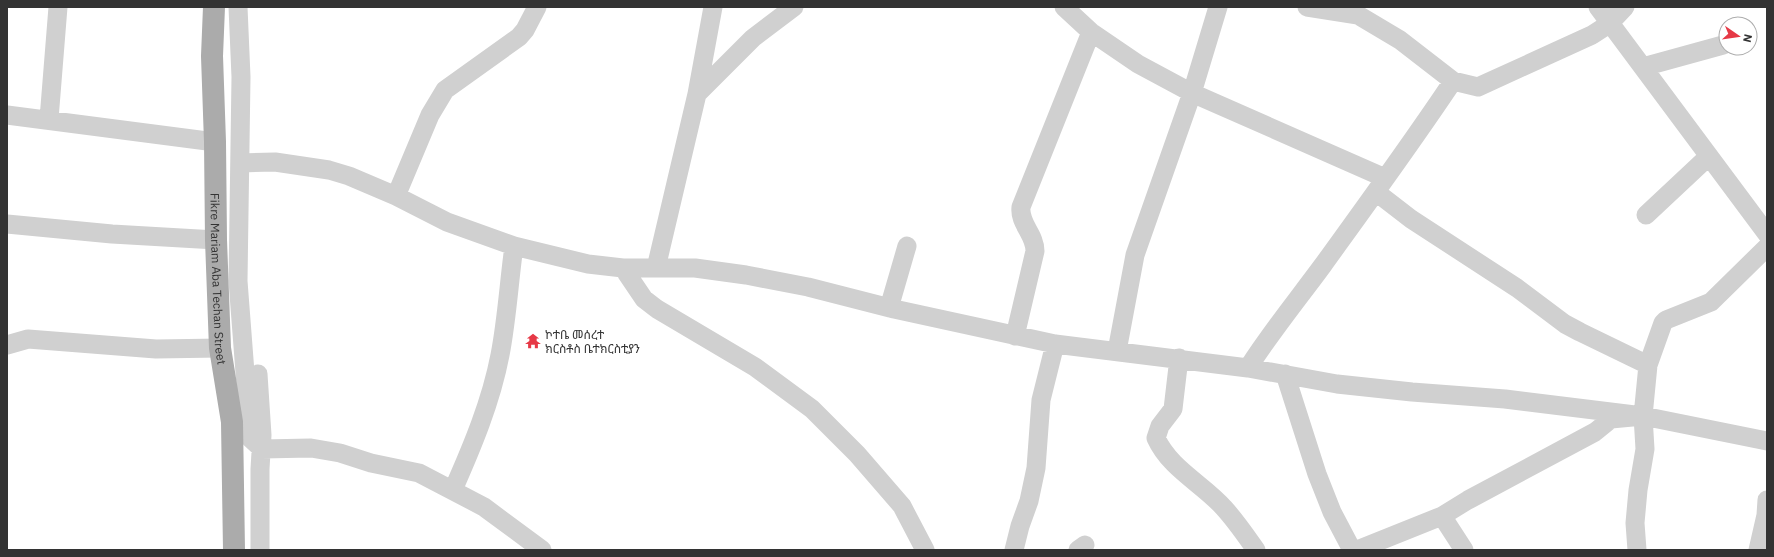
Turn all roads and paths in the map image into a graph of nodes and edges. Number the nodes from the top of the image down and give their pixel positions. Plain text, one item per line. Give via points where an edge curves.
1 (58, 7) edge
2 (214, 7) edge
3 (238, 7) edge
4 (252, 7) edge
5 (537, 7) edge
6 (712, 7) edge
7 (794, 7) edge
8 (1064, 7) edge
9 (1218, 7) edge
10 (1307, 7) edge
11 (1598, 7) edge
12 (1625, 7) edge
13 (1360, 11) edge
14 (1609, 24) junction
15 (1091, 32) junction
16 (1718, 46) edge
17 (1643, 66) junction
18 (1453, 81) junction
19 (1192, 93) junction
20 (697, 94) junction
21 (7, 114) edge
22 (49, 119) junction
23 (215, 142) junction
24 (1709, 156) junction
25 (246, 162) junction
26 (1381, 185) junction
27 (396, 196) junction
28 (1646, 216) dead end
29 (7, 224) edge
30 (1767, 234) edge
31 (216, 240) junction
32 (514, 246) junction
33 (907, 246) dead end
34 (1767, 247) edge
35 (623, 268) junction
36 (656, 268) junction
37 (889, 308) junction
38 (1015, 336) junction
39 (1055, 344) junction
40 (7, 345) edge
41 (220, 348) junction
42 (1117, 351) junction
43 (1179, 358) junction
44 (1648, 365) junction
45 (1248, 368) junction
46 (1285, 374) junction
47 (1643, 416) junction
48 (1767, 441) edge
49 (262, 449) junction
50 (453, 490) junction
51 (1767, 500) edge
52 (1442, 516) junction
53 (234, 550) edge
54 (260, 550) edge
55 (542, 550) edge
56 (925, 550) edge
57 (1014, 550) edge
58 (1256, 550) edge
59 (1352, 550) edge
60 (1356, 550) edge
61 (1464, 550) edge
62 (1637, 550) edge
63 (1758, 550) edge

1 - 22 street
2 - 23 main road, Fikre Mariam Aba Techan Street via 212,56
3 - 25 street
4 - 25 street
5 - 27 street via 519,37 445,90 430,115
6 - 20 street
7 - 20 street via 753,38
8 - 15 street
9 - 19 street
10 - 13 street
11 - 14 street
12 - 14 street
13 - 18 street
14 - 17 street
14 - 18 street via 1592,35 1478,87
15 - 19 street via 1138,64
15 - 38 street via 1020,207 1022,221 1032,236 1035,251
16 - 17 street
17 - 24 street
18 - 26 street
19 - 26 street
19 - 42 street via 1135,255
20 - 36 street
21 - 22 street
22 - 23 street
23 - 31 main road, Fikre Mariam Aba Techan Street
24 - 28 street
24 - 30 street
25 - 27 street via 274,162 329,170
25 - 49 street via 251,304 261,405
26 - 44 street via 1411,219 1517,288 1565,324
26 - 45 street
27 - 32 street via 447,222
29 - 31 street
31 - 41 main road, Fikre Mariam Aba Techan Street
32 - 35 street via 588,264
32 - 50 street via 500,355 486,409
33 - 37 street
34 - 44 street via 1711,302 1666,320
35 - 36 street
35 - 56 street via 644,299 657,309 755,367 812,409 857,454 902,506
36 - 37 street via 695,268 746,275
37 - 38 street
38 - 39 street
39 - 42 street
39 - 57 street via 1041,400 1035,475
40 - 41 street via 28,339 156,349
41 - 53 main road, Fikre Mariam Aba Techan Street via 232,422
42 - 43 street
43 - 45 street
43 - 58 street via 1173,409 1160,426 1156,438 1161,448 1188,477 1224,508
44 - 47 street
45 - 46 street
46 - 47 street via 1344,385
46 - 59 street via 1317,474 1332,512
47 - 48 street
47 - 52 street via 1612,419 1595,432
47 - 62 street via 1645,449 1635,523
49 - 50 street via 311,448 340,453 371,463 419,473
49 - 54 street
50 - 55 street via 484,507
51 - 63 street
52 - 60 street
52 - 61 street

